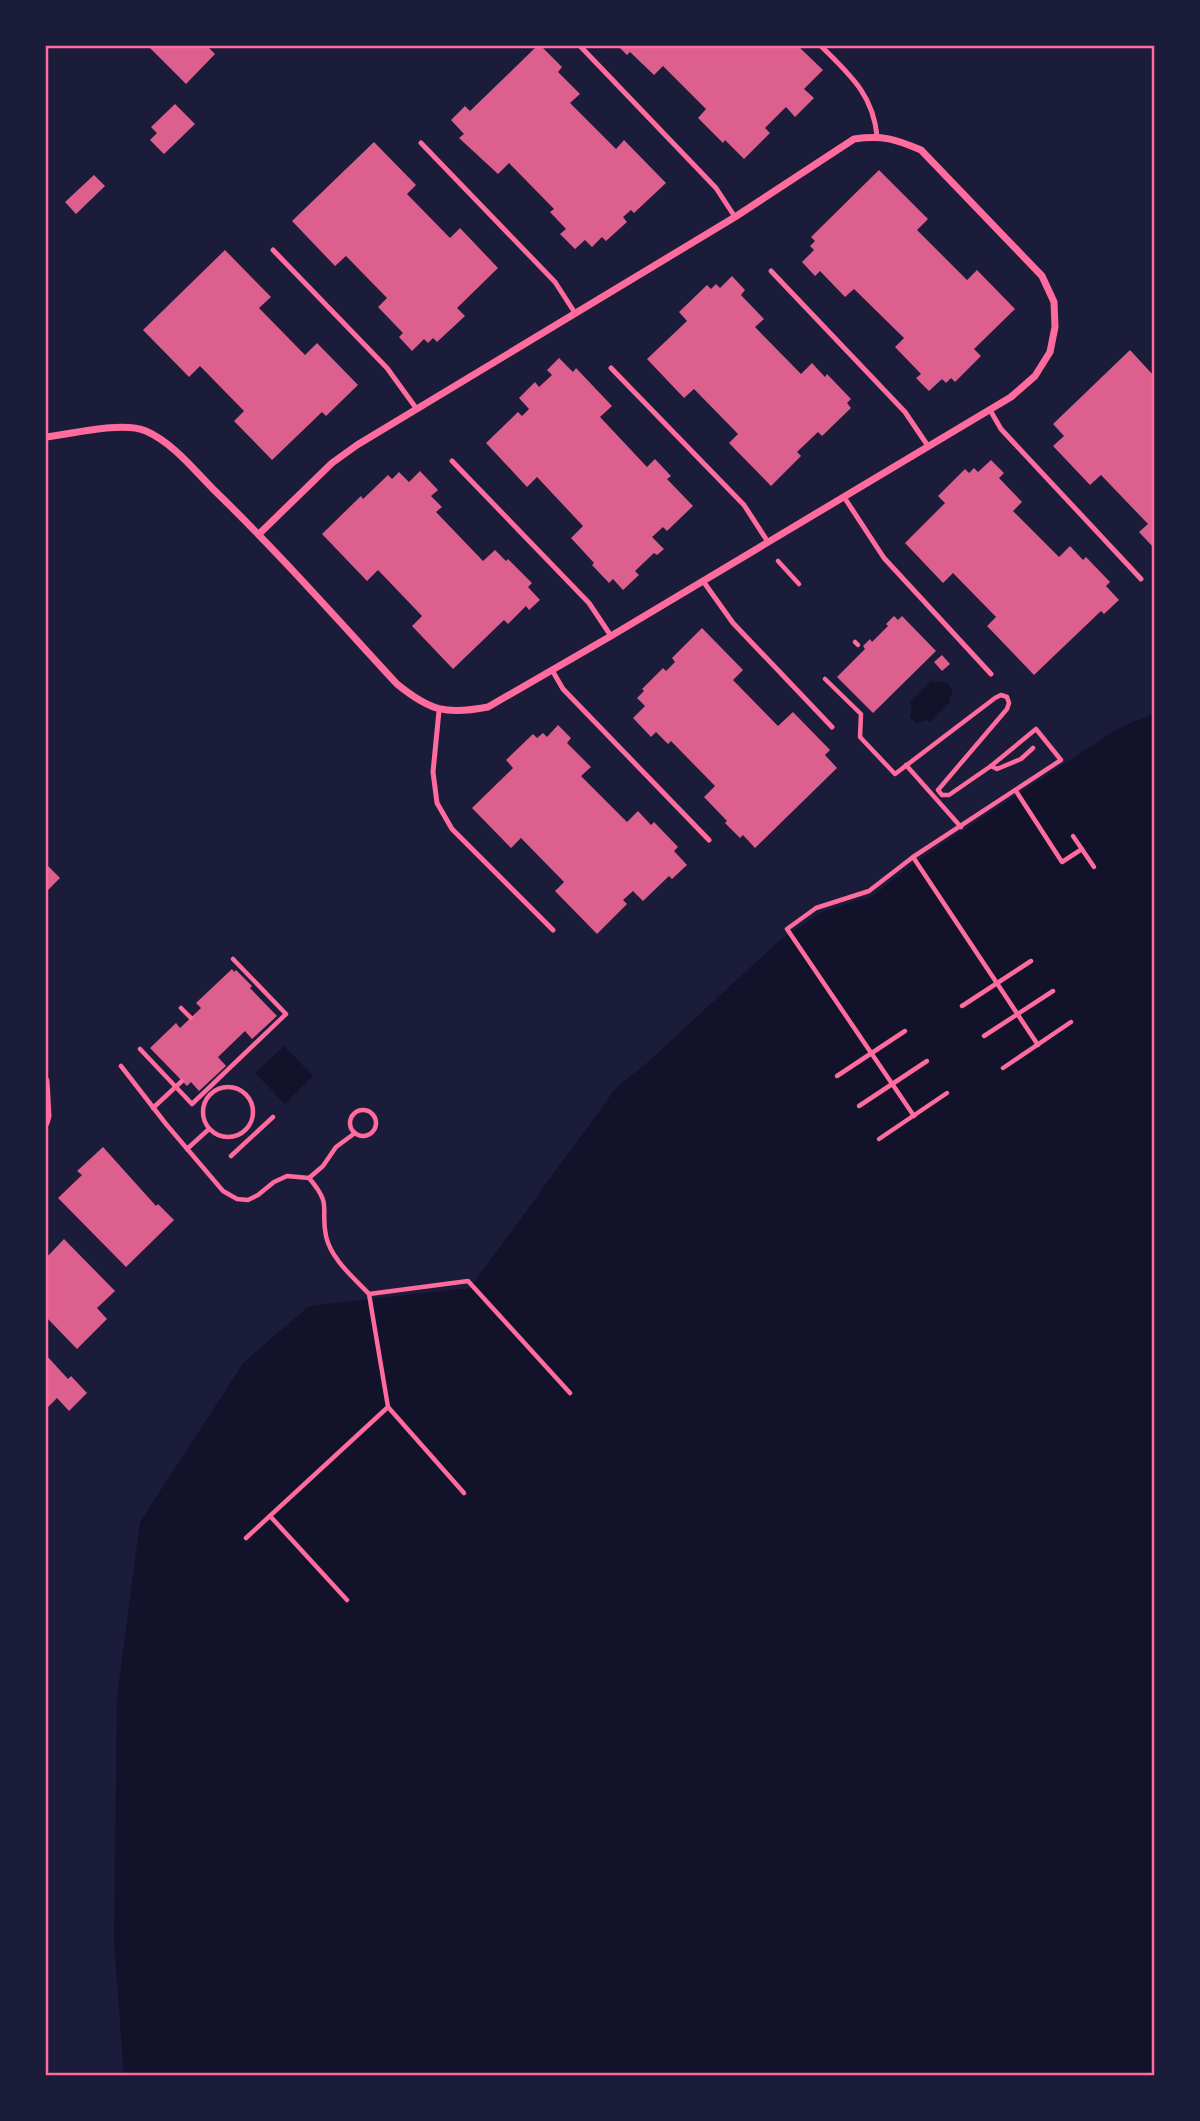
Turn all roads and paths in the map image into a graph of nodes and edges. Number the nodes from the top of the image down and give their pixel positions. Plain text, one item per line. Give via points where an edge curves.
1 (821, 46) edge
2 (581, 47) edge
3 (877, 136) junction
4 (421, 143) dead end
5 (735, 217) junction
6 (273, 250) dead end
7 (771, 271) dead end
8 (575, 313) junction
9 (611, 368) dead end
10 (416, 408) junction
11 (990, 410) junction
12 (46, 437) edge
13 (928, 446) junction
14 (452, 461) dead end
15 (844, 497) junction
16 (259, 534) junction
17 (768, 542) junction
18 (778, 561) dead end
19 (1141, 579) dead end
20 (703, 581) junction
21 (799, 584) dead end
22 (611, 636) junction
23 (552, 670) junction
24 (990, 674) dead end
25 (825, 679) dead end
26 (439, 711) junction
27 (832, 726) dead end
28 (1033, 748) dead end
29 (906, 765) junction
30 (990, 766) junction
31 (938, 790) junction
32 (1016, 791) junction
33 (933, 795) junction
34 (961, 827) junction
35 (1073, 836) dead end
36 (709, 840) dead end
37 (1082, 849) junction
38 (913, 858) junction
39 (1094, 867) dead end
40 (552, 930) dead end
41 (233, 958) dead end
42 (1031, 961) dead end
43 (997, 983) junction
44 (1053, 991) dead end
45 (962, 1006) dead end
46 (181, 1008) dead end
47 (1018, 1014) junction
48 (191, 1018) dead end
49 (1071, 1023) dead end
50 (905, 1031) dead end
51 (984, 1036) dead end
52 (1038, 1045) junction
53 (140, 1049) dead end
54 (871, 1053) junction
55 (928, 1060) dead end
56 (121, 1066) dead end
57 (1003, 1068) dead end
58 (836, 1076) dead end
59 (46, 1081) edge
60 (182, 1081) dead end
61 (892, 1084) junction
62 (176, 1087) junction
63 (209, 1091) junction
64 (947, 1093) dead end
65 (859, 1106) dead end
66 (153, 1108) junction
67 (914, 1116) junction
68 (273, 1117) dead end
69 (46, 1123) edge
70 (209, 1129) junction
71 (246, 1130) junction
72 (355, 1133) junction
73 (252, 1137) junction
74 (879, 1139) dead end
75 (187, 1149) junction
76 (231, 1156) dead end
77 (309, 1178) junction
78 (369, 1294) junction
79 (570, 1393) dead end
80 (388, 1407) junction
81 (464, 1493) dead end
82 (270, 1516) junction
83 (246, 1538) dead end
84 (346, 1600) dead end

1 - 3 lane via 859,84
2 - 5 lane via 716,188
3 - 5 street via 854,139
3 - 11 street via 921,150 1042,276 1054,302 1050,352 1035,376
4 - 8 lane via 555,282
5 - 8 street
6 - 10 lane via 387,368
7 - 13 lane via 905,412
8 - 10 street
9 - 17 lane via 744,505
10 - 16 street via 332,463
11 - 13 street
11 - 19 lane via 1001,429
12 - 16 street via 115,428 145,431 172,448
13 - 15 street
14 - 22 lane via 589,603
15 - 17 street
15 - 24 lane via 884,558
16 - 26 street via 397,684
17 - 20 street
18 - 21 path
20 - 22 street
20 - 27 lane via 733,623
22 - 23 street
23 - 26 street via 488,707
23 - 36 lane via 563,689
25 - 29 path via 861,714 860,737 895,774
26 - 40 lane via 433,772 438,803 453,828
28 - 30 path via 1021,759 997,769
29 - 31 path via 995,698 1007,697 1007,709
29 - 33 path
30 - 31 path via 949,795
30 - 32 path via 1039,731 1062,760
31 - 33 path
32 - 34 path
32 - 37 path via 1062,862
33 - 34 path
34 - 38 path
35 - 37 path
37 - 39 path
38 - 43 path
38 - 54 path via 869,891 816,908 787,929
41 - 63 path via 286,1014
42 - 43 path
43 - 45 path
43 - 47 path
44 - 47 path
46 - 48 path
47 - 51 path
47 - 52 path
49 - 52 path
50 - 54 path
52 - 57 path
53 - 62 path
54 - 58 path
54 - 61 path
55 - 61 path
56 - 66 path
59 - 69 street
60 - 62 path
61 - 65 path
61 - 67 path
62 - 63 path via 192,1104
62 - 66 path
63 - 70 path via 203,1107
63 - 71 path via 234,1087 247,1095 253,1112
64 - 67 path
66 - 75 path
67 - 74 path
68 - 73 path
70 - 71 path via 225,1138
70 - 75 path
71 - 73 path
72 - 72 path via 363,1136 375,1129 371,1112 359,1110 352,1115 349,1122
72 - 77 path
73 - 76 path
75 - 77 path via 223,1191 237,1199 258,1195 287,1176
77 - 78 path via 325,1205 325,1234 332,1251
78 - 79 path via 468,1281
78 - 80 path
80 - 81 path
80 - 82 path
82 - 83 path
82 - 84 path

